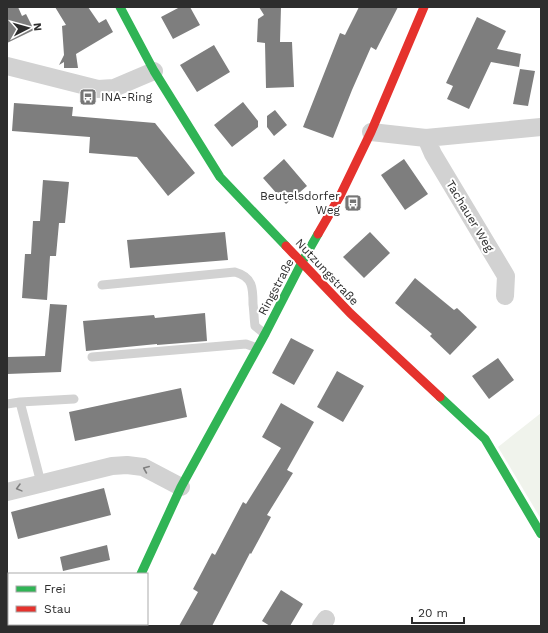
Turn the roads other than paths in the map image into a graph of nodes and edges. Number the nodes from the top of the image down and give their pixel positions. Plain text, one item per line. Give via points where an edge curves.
1 (120, 7) edge
2 (424, 7) edge
3 (7, 66) edge
4 (154, 71) junction
5 (541, 127) edge
6 (371, 132) junction
7 (426, 138) junction
8 (302, 262) junction
9 (102, 285) dead end
10 (505, 296) dead end
11 (265, 334) junction
12 (257, 348) junction
13 (92, 357) dead end
14 (74, 399) dead end
15 (20, 402) junction
16 (7, 404) edge
17 (40, 483) junction
18 (181, 487) junction
19 (7, 492) edge
20 (541, 534) edge
21 (141, 573) edge

1 - 4 street, Nutzungstraße
2 - 6 street, Ringstraße
3 - 4 street via 98,89 114,88
4 - 8 street, Nutzungstraße via 220,177
5 - 7 street
6 - 7 street
6 - 8 street, Ringstraße via 340,196
7 - 10 street, Tachauer Weg via 506,276
8 - 11 street, Ringstraße
8 - 20 street, Nutzungstraße via 350,313 485,439
9 - 11 lane via 235,272 242,274 253,288 254,326
11 - 12 street, Ringstraße
12 - 13 lane via 246,344
12 - 18 street, Ringstraße
14 - 15 lane
15 - 16 lane
15 - 17 lane
18 -> 17 street via 143,467 127,465 112,466
17 -> 19 street
18 - 21 street, Ringstraße

